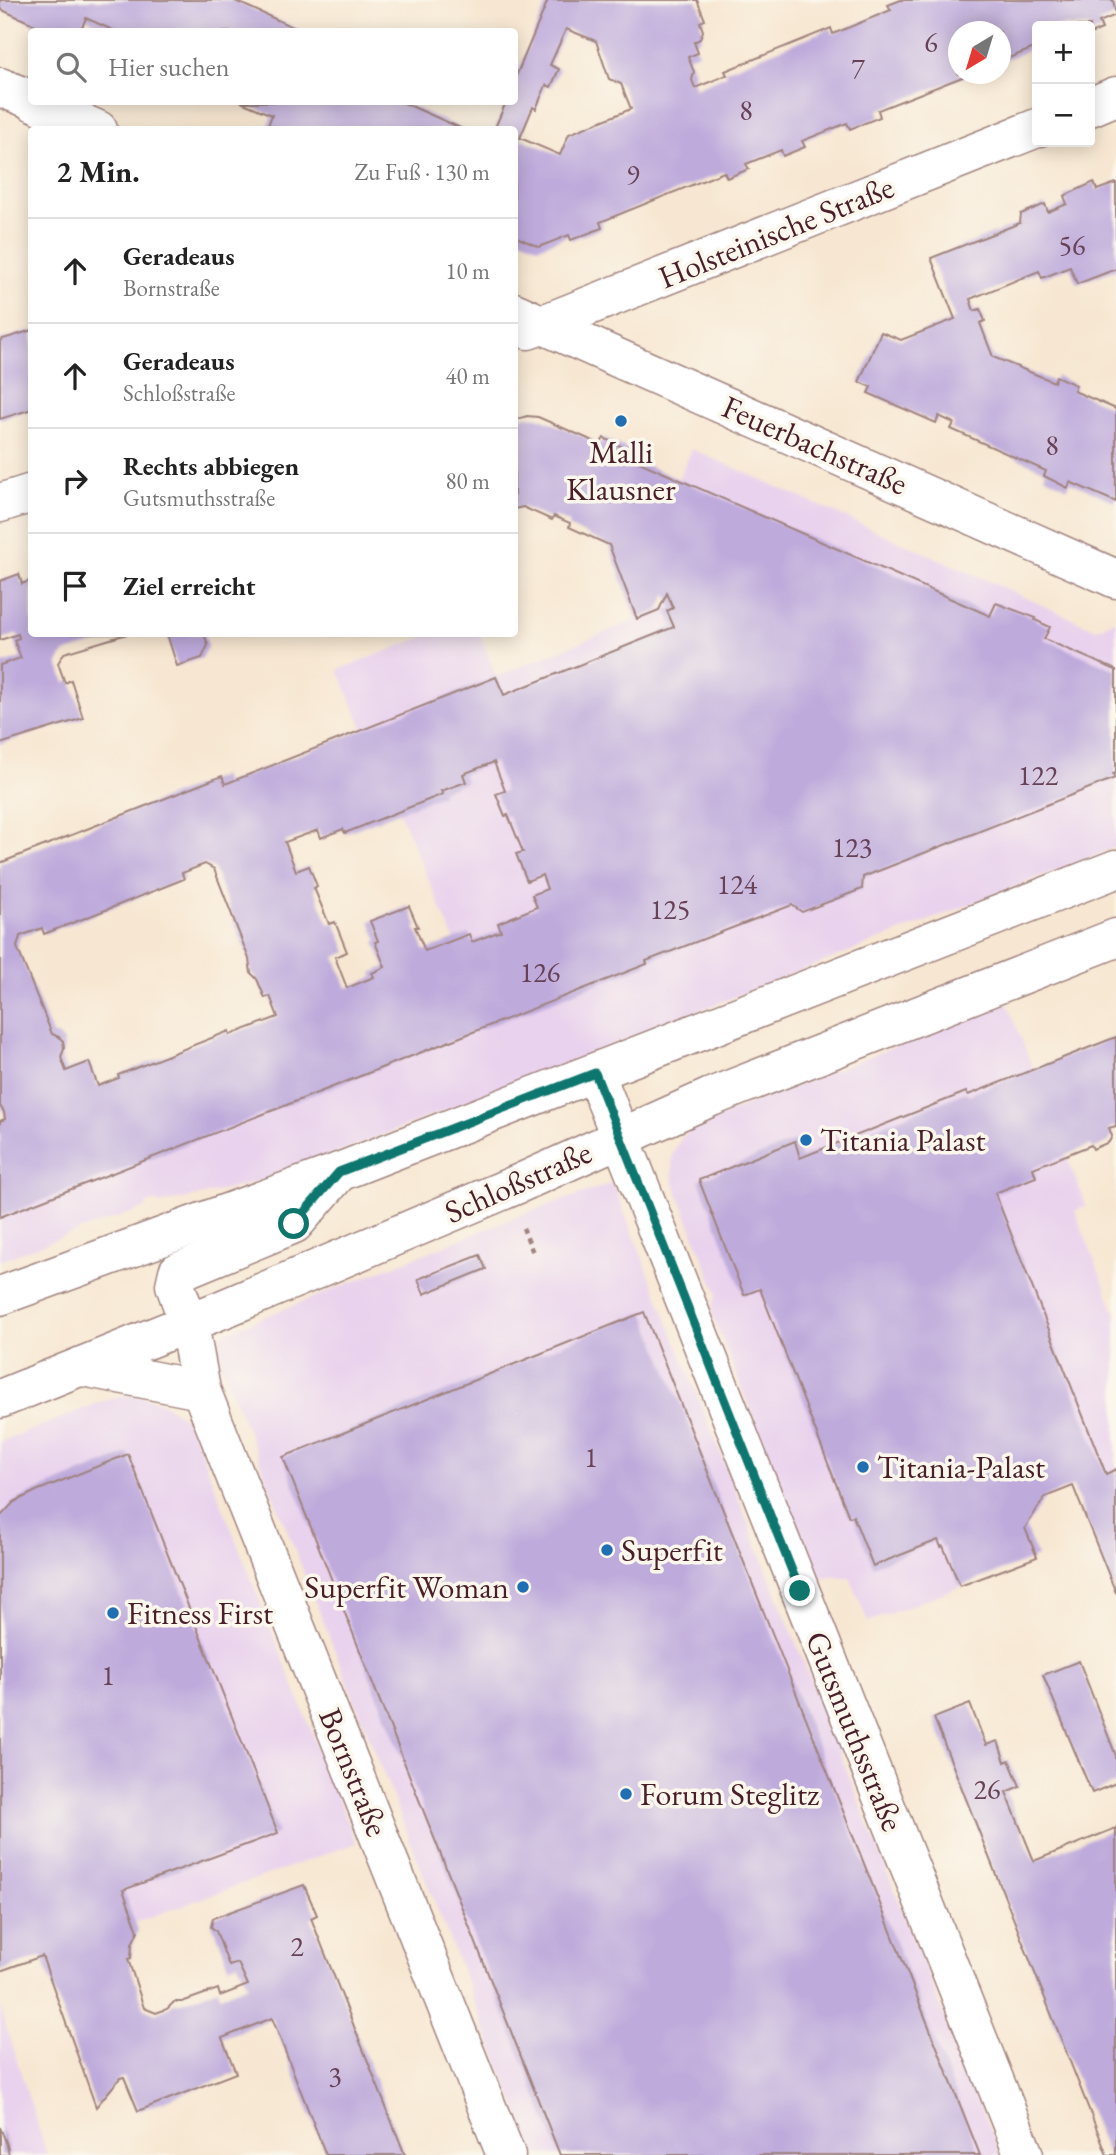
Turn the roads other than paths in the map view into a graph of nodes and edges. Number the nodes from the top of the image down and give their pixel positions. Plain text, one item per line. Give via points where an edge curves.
1 (0, 87) edge
2 (1116, 96) edge
3 (28, 99) edge
4 (42, 105) edge
5 (1095, 105) edge
6 (89, 126) edge
7 (1032, 130) edge
8 (524, 324) edge
9 (28, 494) edge
10 (0, 503) edge
11 (1116, 579) edge
12 (1116, 869) edge
13 (1116, 938) edge
14 (595, 1073) junction
15 (620, 1138) junction
16 (339, 1172) junction
17 (0, 1296) edge
18 (189, 1324) junction
19 (83, 1367) junction
20 (201, 1390) junction
21 (0, 1399) edge
22 (506, 2155) edge
23 (1024, 2155) edge

1 - 3 street
2 - 5 street
4 - 6 street
7 - 8 street, Holsteinische Straße
8 - 11 street, Feuerbachstraße
9 - 10 street
12 - 14 street
13 - 15 street, Schloßstraße via 711,1097
14 - 15 street, Gutsmuthsstraße
14 - 16 street
15 - 18 street, Schloßstraße
15 - 23 street, Gutsmuthsstraße
16 - 17 street
16 - 18 street, Bornstraße via 294,1224 178,1272 174,1286
18 - 19 street, Schloßstraße
18 - 20 street, Bornstraße
19 - 20 street
19 - 21 street, Schloßstraße
20 - 22 street, Bornstraße

